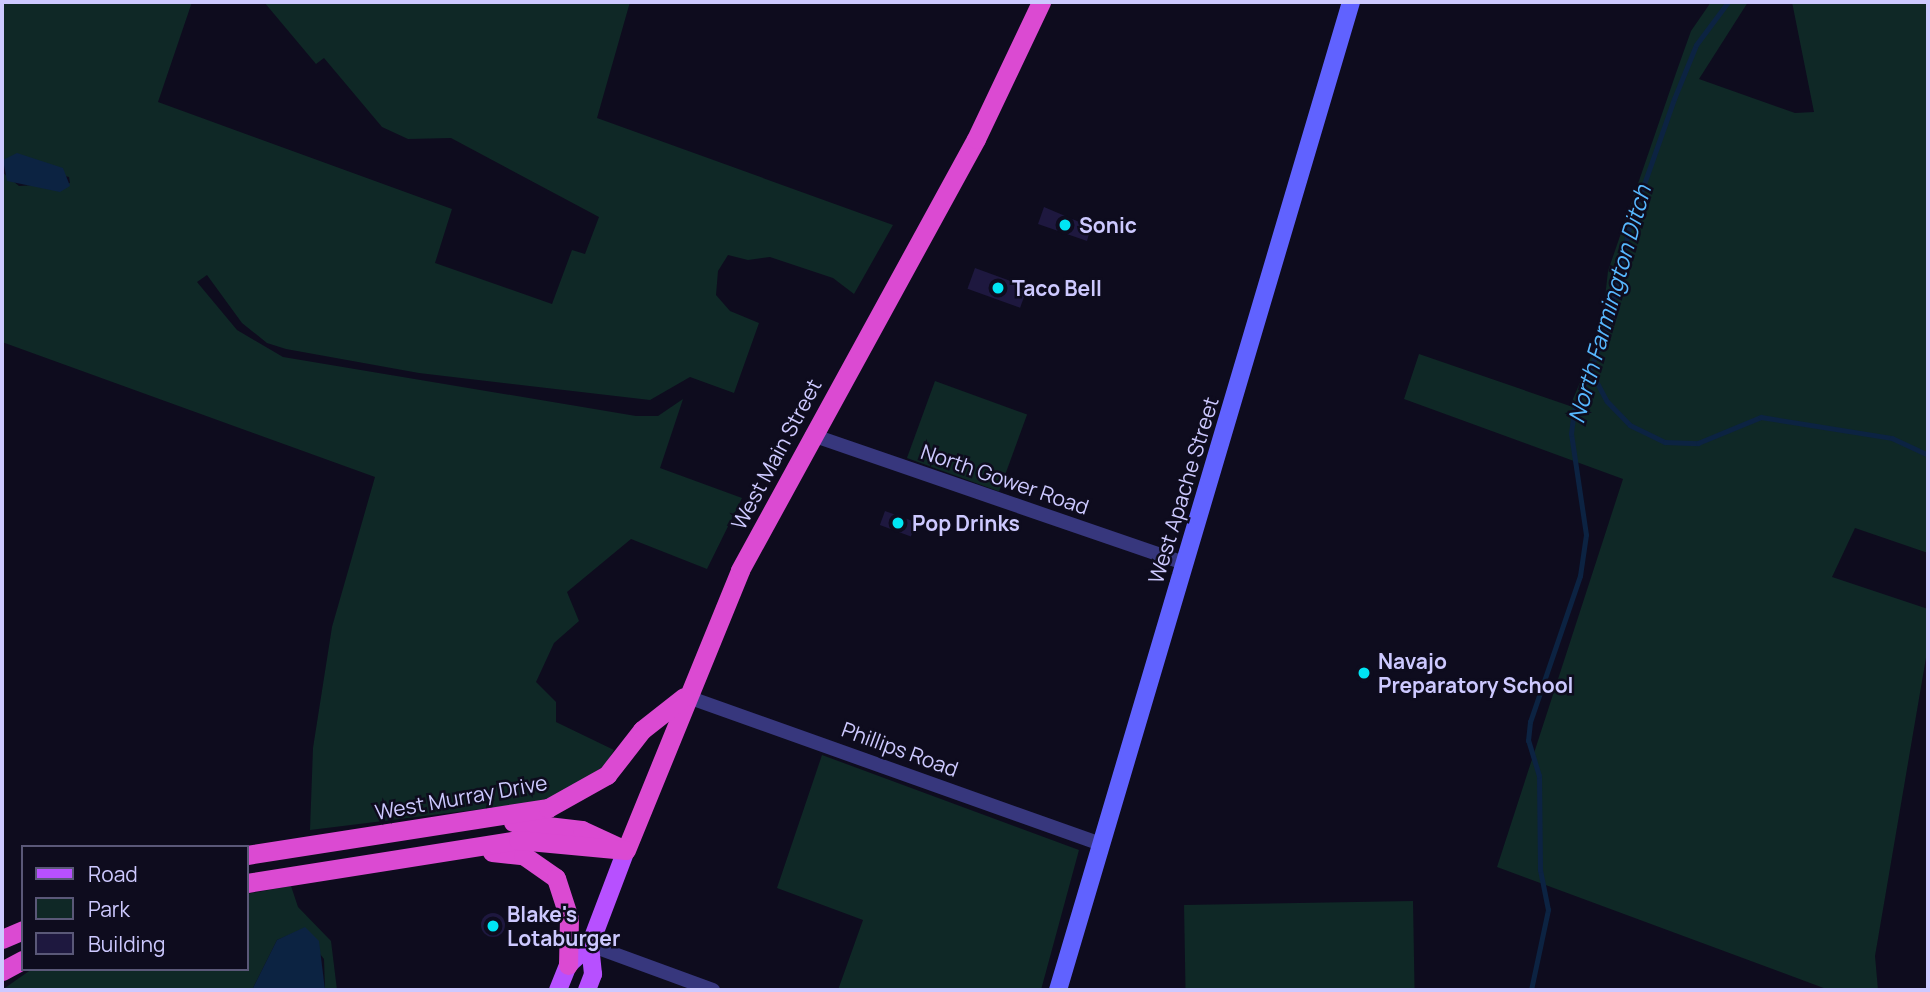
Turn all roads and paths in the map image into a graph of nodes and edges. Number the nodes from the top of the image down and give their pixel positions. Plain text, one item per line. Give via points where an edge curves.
1 (1041, 2) edge
2 (1351, 2) edge
3 (812, 435) junction
4 (1185, 563) junction
5 (685, 696) junction
6 (453, 824) junction
7 (1100, 844) junction
8 (449, 850) junction
9 (625, 850) junction
10 (248, 855) edge
11 (248, 883) edge
12 (21, 931) edge
13 (2, 939) edge
14 (590, 945) junction
15 (21, 961) edge
16 (568, 965) junction
17 (2, 971) edge
18 (558, 990) edge
19 (587, 990) edge
20 (713, 990) edge
21 (1058, 990) edge

1 - 3 highway, West Main Street via 981,130
2 - 4 main road, West Apache Street
3 - 4 street, North Gower Road
3 - 5 highway, West Main Street via 740,570
4 - 7 main road, West Apache Street
5 - 6 highway, West Murray Drive via 642,730 607,775 572,798
5 - 7 street, Phillips Road
5 - 9 highway, West Main Street
6 - 9 highway via 558,825 593,833
6 - 10 highway, West Murray Drive
7 - 21 main road, West Apache Street
8 - 9 highway via 518,840
8 - 11 highway
8 - 16 highway via 523,855 549,869 567,902
9 - 14 main road, West Main Street
12 - 13 highway
14 - 16 main road, West Main Street
14 - 19 main road, West Main Street via 593,974
14 - 20 street
15 - 17 highway
16 - 18 main road, West Main Street

